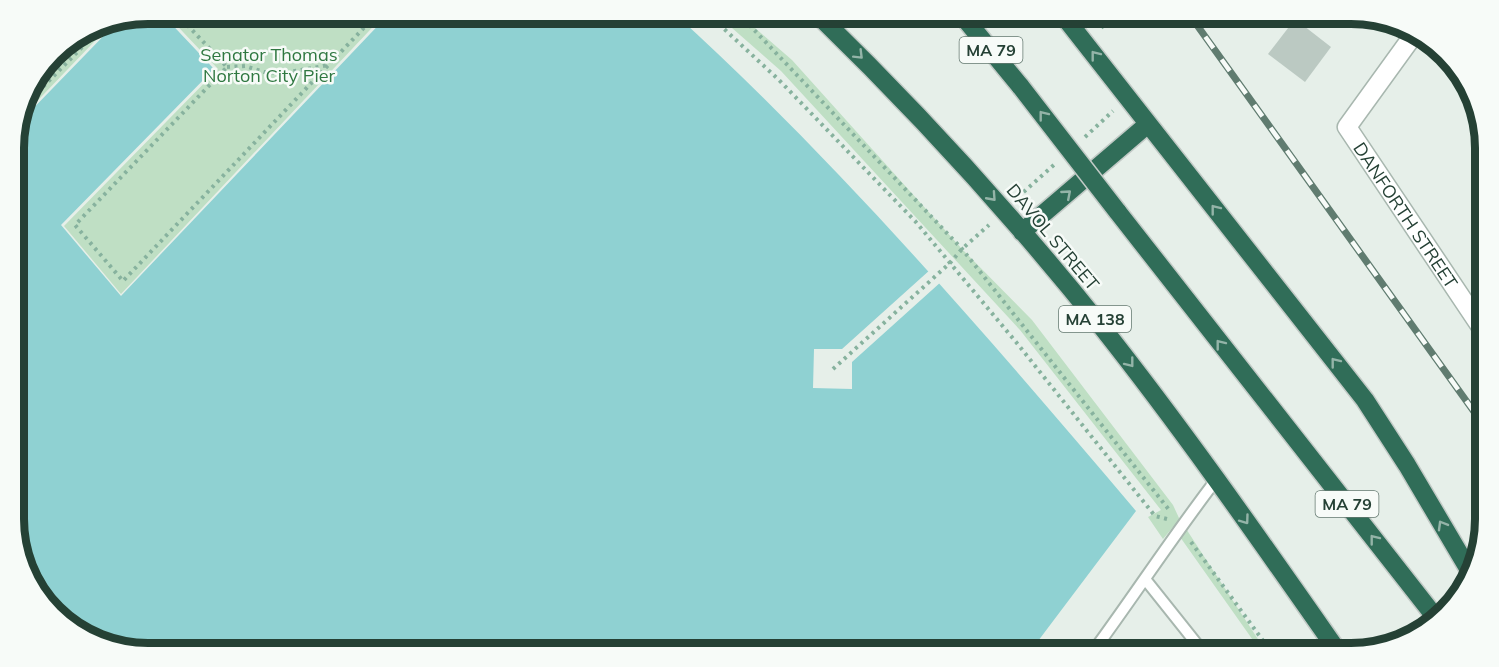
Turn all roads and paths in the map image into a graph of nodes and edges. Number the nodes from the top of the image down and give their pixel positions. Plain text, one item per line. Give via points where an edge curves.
1 (186, 24) edge
2 (367, 24) edge
3 (719, 24) edge
4 (748, 24) edge
5 (827, 24) edge
6 (970, 24) edge
7 (1070, 24) edge
8 (91, 38) edge
9 (1410, 39) edge
10 (329, 64) junction
11 (227, 67) junction
12 (37, 93) edge
13 (1148, 124) junction
14 (1022, 232) junction
15 (962, 249) junction
16 (950, 263) junction
17 (1475, 318) edge
18 (833, 369) dead end
19 (1216, 480) junction
20 (1155, 516) dead end
21 (1180, 526) junction
22 (1466, 565) edge
23 (1145, 579) junction
24 (1433, 612) edge
25 (1099, 643) edge
26 (1196, 643) edge
27 (1265, 643) edge
28 (1332, 643) edge

1 - 11 path
2 - 10 path
3 - 16 path via 779,80 915,221
4 - 15 path
5 -> 14 highway, DAVOL STREET / MA 138
24 -> 6 highway, MA 79, bridge
13 -> 7 highway
8 - 12 path
9 - 17 street, DANFORTH STREET via 1347,127
10 - 11 path via 284,73
10 - 11 path via 123,281 75,225
14 -> 13 highway
22 -> 13 highway via 1365,400
14 -> 19 highway, DAVOL STREET / MA 138 via 1102,328
15 - 16 path
15 - 21 path
16 - 18 path
16 - 20 path
19 - 21 lane
19 -> 28 highway, DAVOL STREET / MA 138
21 - 23 lane
21 - 27 path
23 - 25 lane
23 - 26 lane

